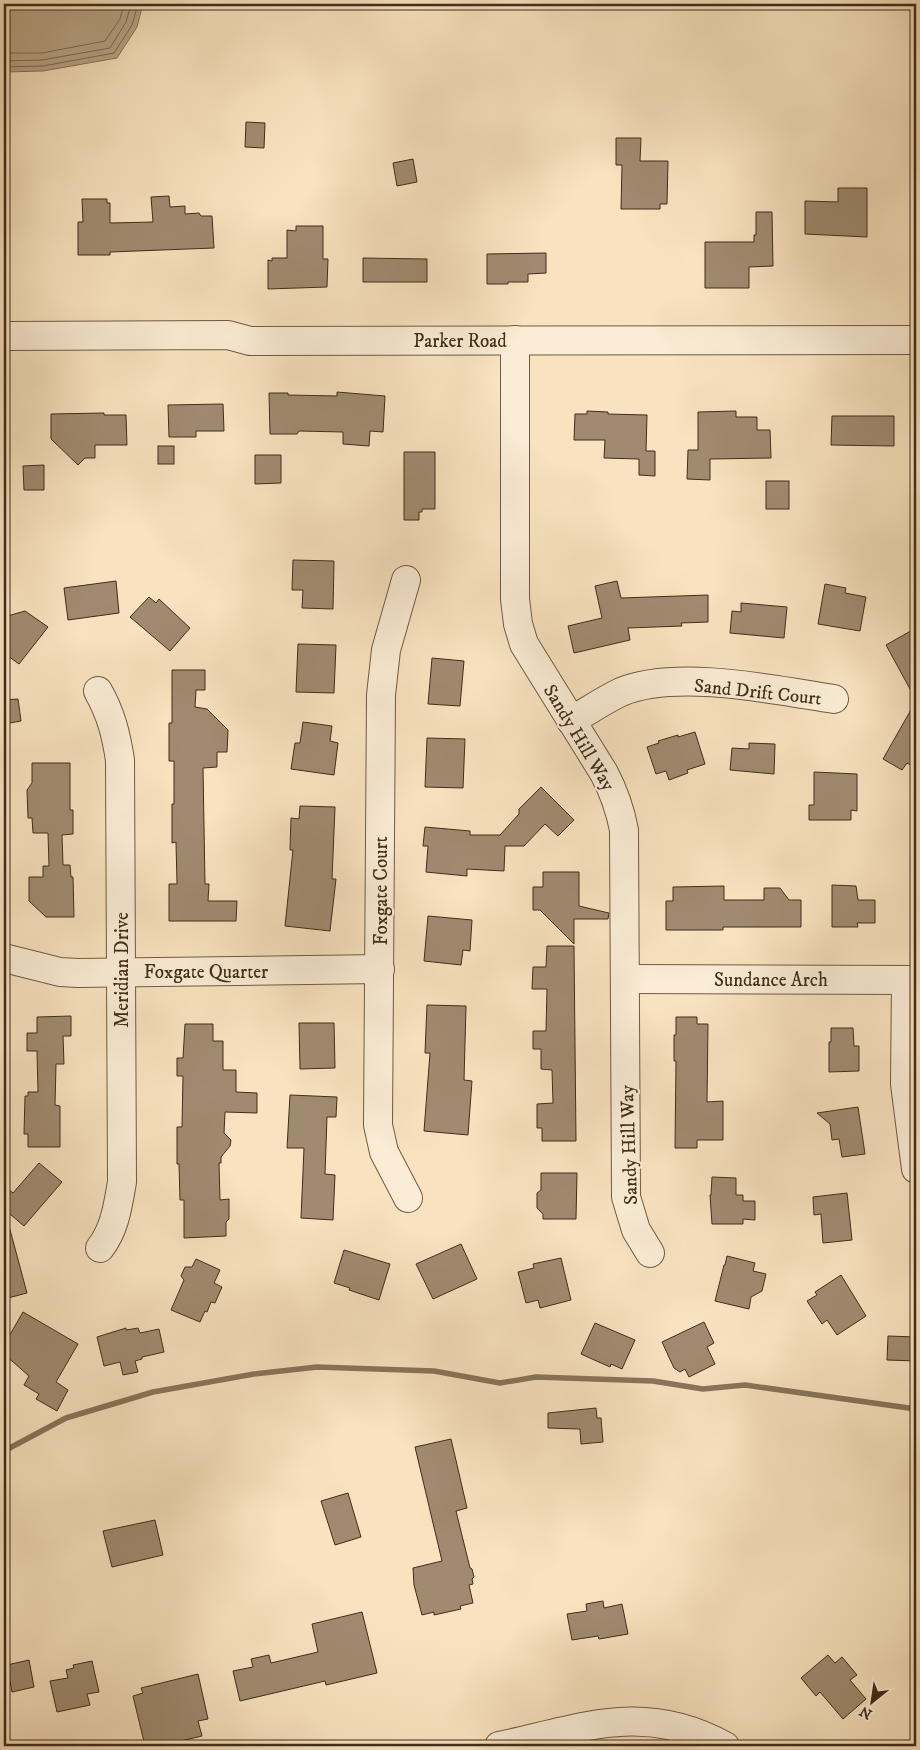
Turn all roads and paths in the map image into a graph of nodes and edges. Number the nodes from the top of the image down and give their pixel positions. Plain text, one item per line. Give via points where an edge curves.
1 (4, 336) edge
2 (515, 340) junction
3 (916, 340) edge
4 (406, 580) dead end
5 (98, 691) dead end
6 (834, 699) dead end
7 (571, 721) junction
8 (4, 958) edge
9 (380, 969) junction
10 (121, 972) junction
11 (626, 979) junction
12 (911, 980) edge
13 (916, 1168) edge
14 (408, 1198) dead end
15 (100, 1248) dead end
16 (650, 1253) dead end
17 (499, 1746) edge
18 (724, 1746) edge

1 - 2 street, Parker Road via 228,335 250,340
2 - 3 street, Parker Road
2 - 7 street, Sandy Hill Way via 515,599 518,624 524,644
4 - 9 street, Foxgate Court via 386,650 381,695
5 - 10 street, Meridian Drive via 116,731 120,760
6 - 7 street, Sand Drift Court via 750,686 664,683 621,692
7 - 11 street, Sandy Hill Way via 604,773 620,809 624,830
8 - 10 street, Foxgate Quarter via 60,972
9 - 10 street, Foxgate Quarter
9 - 14 street, Foxgate Court via 378,1126 384,1152
10 - 15 street, Meridian Drive via 122,1182 116,1215
11 - 12 street, Sundance Arch
11 - 16 street, Sandy Hill Way via 626,1197 636,1230
12 - 13 street via 905,1084
17 - 18 street via 618,1721 665,1723 687,1728

